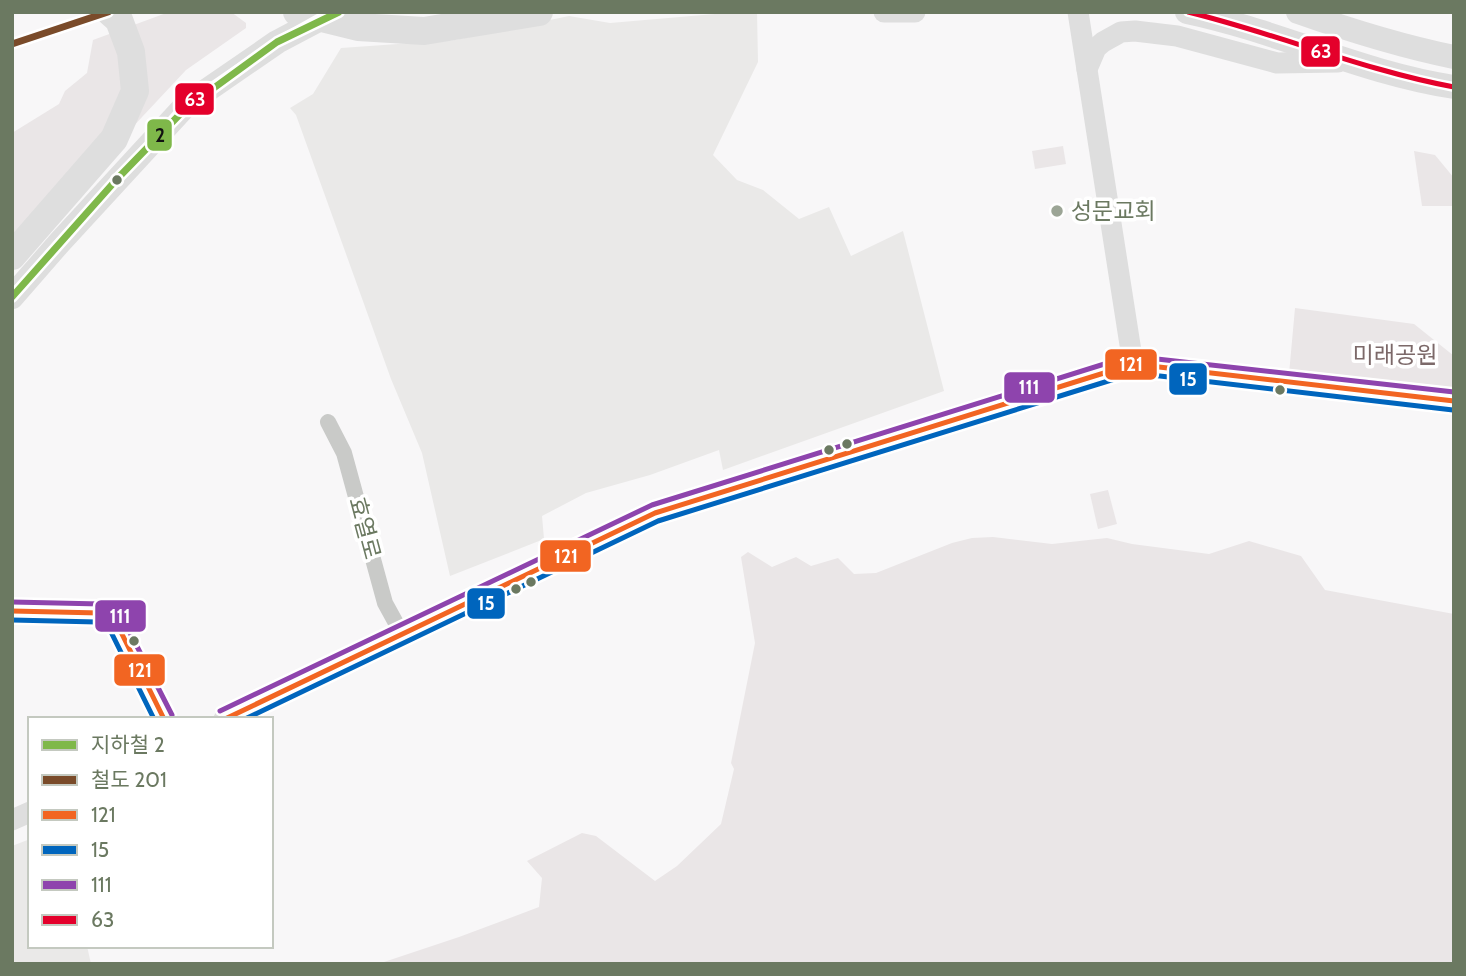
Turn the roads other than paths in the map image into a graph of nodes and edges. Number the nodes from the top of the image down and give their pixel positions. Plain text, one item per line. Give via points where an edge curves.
1 (110, 12) edge
2 (297, 12) edge
3 (335, 12) edge
4 (539, 12) edge
5 (884, 12) edge
6 (915, 12) edge
7 (1078, 12) edge
8 (1187, 12) edge
9 (1298, 12) edge
10 (1454, 57) edge
11 (1353, 62) junction
12 (1087, 69) junction
13 (1454, 87) edge
14 (12, 256) edge
15 (12, 297) edge
16 (1133, 365) junction
17 (1454, 401) edge
18 (328, 422) dead end
19 (12, 611) edge
20 (402, 635) junction
21 (163, 717) edge
22 (229, 717) edge
23 (28, 813) edge
24 (12, 820) edge

1 - 14 highway via 119,20 131,52 135,91 114,139
2 - 4 highway via 358,27 424,31
3 - 15 main road via 277,42 187,104
5 - 6 main road
7 - 12 main road
8 - 11 main road
9 - 10 main road
11 - 12 main road via 1277,63 1177,36 1135,31 1121,32 1103,42
11 - 13 main road
12 - 16 main road
16 - 17 main road
16 - 20 main road via 654,513
18 - 20 street, 효열로 via 344,453 386,603
19 - 21 main road via 100,613 117,624
20 - 22 main road
23 - 24 main road

